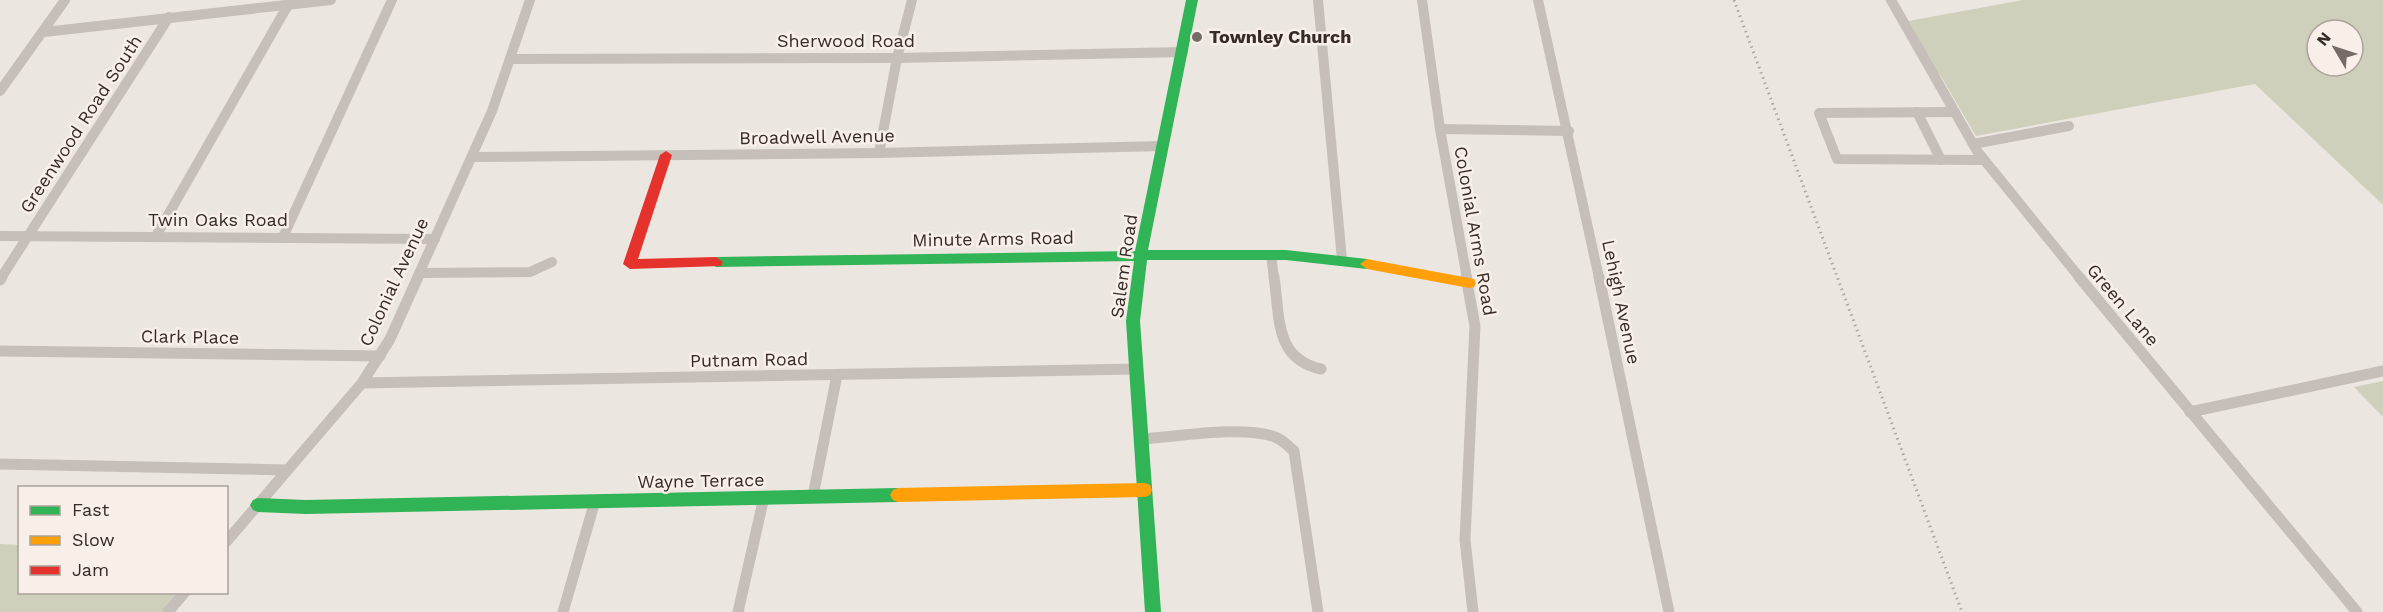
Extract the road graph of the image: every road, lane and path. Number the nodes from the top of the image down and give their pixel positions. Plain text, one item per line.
1 (65, 0) edge
2 (331, 0) edge
3 (392, 0) edge
4 (530, 0) edge
5 (912, 0) edge
6 (1192, 0) edge
7 (1318, 0) edge
8 (1422, 0) edge
9 (1538, 0) edge
10 (1891, 0) edge
11 (288, 5) junction
12 (169, 17) junction
13 (44, 32) junction
14 (1183, 52) junction
15 (897, 57) junction
16 (510, 59) junction
17 (0, 92) edge
18 (1917, 112) junction
19 (1955, 112) junction
20 (2069, 126) dead end
21 (1440, 129) junction
22 (1569, 131) junction
23 (1973, 144) junction
24 (1163, 146) junction
25 (879, 153) junction
26 (666, 155) junction
27 (472, 157) junction
28 (1941, 160) junction
29 (1984, 160) junction
30 (0, 236) edge
31 (28, 236) junction
32 (156, 236) junction
33 (283, 237) junction
34 (435, 239) junction
35 (1141, 255) junction
36 (1270, 255) junction
37 (1342, 260) junction
38 (552, 262) dead end
39 (420, 273) junction
40 (0, 279) edge
41 (1469, 283) junction
42 (0, 351) edge
43 (380, 356) junction
44 (1136, 369) junction
45 (1321, 369) dead end
46 (2383, 371) edge
47 (837, 375) junction
48 (362, 383) junction
49 (2190, 412) junction
50 (1141, 439) junction
51 (0, 464) edge
52 (287, 470) junction
53 (1145, 490) junction
54 (813, 496) junction
55 (764, 497) junction
56 (595, 501) junction
57 (258, 505) junction
58 (228, 540) edge
59 (183, 594) edge
60 (168, 612) edge
61 (563, 612) edge
62 (738, 612) edge
63 (1153, 612) edge
64 (1318, 612) edge
65 (1473, 612) edge
66 (1669, 612) edge
67 (2357, 612) edge

1 - 13 street
2 - 11 street
3 - 33 street
4 - 16 street, Colonial Avenue
5 - 15 street
6 - 14 street, Salem Road
7 - 37 street
8 - 21 street, Colonial Arms Road
9 - 22 street, Lehigh Avenue
10 - 19 street, Green Lane
11 - 12 street
11 - 32 street
12 - 13 street
12 - 31 street, Greenwood Road South
13 - 17 street
14 - 15 street, Sherwood Road
14 - 24 street, Salem Road
15 - 16 street, Sherwood Road
15 - 25 street
16 - 27 street, Colonial Avenue
18 - 19 street
18 - 28 street
18 - 28 street
19 - 23 street, Green Lane
20 - 23 street
21 - 22 street
21 - 41 street, Colonial Arms Road
22 - 66 street, Lehigh Avenue
23 - 29 street, Green Lane
24 - 25 street, Broadwell Avenue
24 - 35 street, Salem Road
25 - 26 street, Broadwell Avenue
26 - 27 street, Broadwell Avenue
26 - 35 street, Minute Arms Road
27 - 34 street, Colonial Avenue
28 - 29 street
29 - 49 street, Green Lane
30 - 31 street, Twin Oaks Road
31 - 32 street, Twin Oaks Road
31 - 40 street, Greenwood Road South
32 - 33 street, Twin Oaks Road
33 - 34 street, Twin Oaks Road
34 - 39 street, Colonial Avenue
35 - 36 street, Minute Arms Road
35 - 44 street, Salem Road
36 - 37 street, Minute Arms Road
36 - 45 street
37 - 41 street, Minute Arms Road
38 - 39 street
39 - 43 street, Colonial Avenue
41 - 65 street, Colonial Arms Road
42 - 43 street, Clark Place
43 - 48 street, Colonial Avenue
44 - 47 street, Putnam Road
44 - 50 street, Salem Road
46 - 49 street
47 - 48 street, Putnam Road
47 - 54 street
48 - 52 street, Colonial Avenue
49 - 67 street, Green Lane
50 - 53 street, Salem Road
50 - 64 street
51 - 52 street
52 - 57 street, Colonial Avenue
53 - 54 street, Wayne Terrace
53 - 63 street, Salem Road
54 - 55 street, Wayne Terrace
55 - 56 street, Wayne Terrace
55 - 62 street
56 - 57 street, Wayne Terrace
56 - 61 street
57 - 58 street, Colonial Avenue
59 - 60 street

